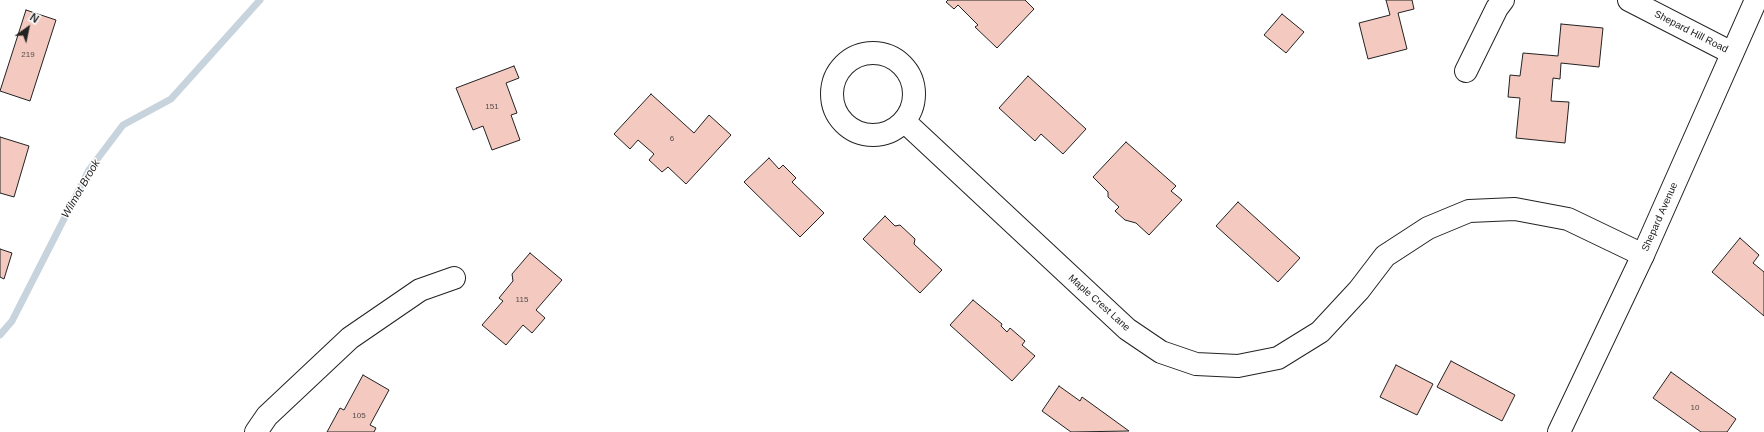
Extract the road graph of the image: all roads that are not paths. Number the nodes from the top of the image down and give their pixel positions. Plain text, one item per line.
1 (1503, 0) edge
2 (1629, 0) edge
3 (1756, 0) edge
4 (1732, 53) junction
5 (1466, 71) dead end
6 (904, 121) dead end
7 (1643, 255) junction
8 (454, 278) dead end
9 (256, 432) edge
10 (1559, 432) edge

1 - 5 street
2 - 4 street, Shepard Hill Road
3 - 4 street, Shepard Avenue
4 - 7 street, Shepard Avenue
6 - 7 street, Maple Crest Lane
7 - 10 street, Shepard Avenue
8 - 9 street

